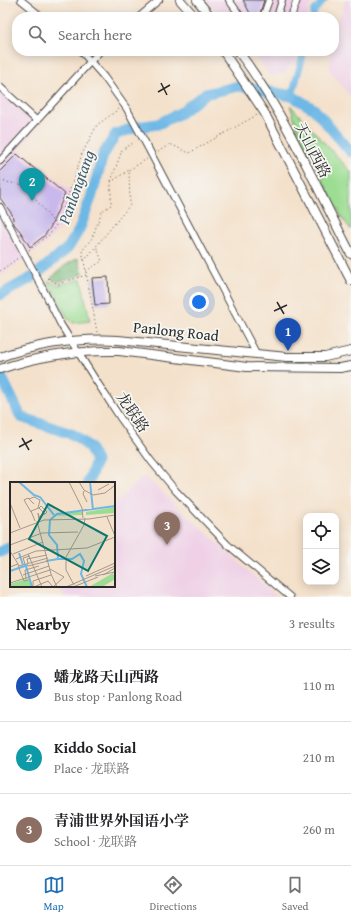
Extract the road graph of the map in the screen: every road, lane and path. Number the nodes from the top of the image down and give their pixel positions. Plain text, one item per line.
1 (21, 0) edge
2 (159, 0) edge
3 (180, 0) edge
4 (197, 0) edge
5 (229, 0) edge
6 (269, 0) edge
7 (282, 0) edge
8 (297, 0) edge
9 (36, 12) edge
10 (145, 12) edge
11 (191, 12) edge
12 (207, 12) edge
13 (237, 12) edge
14 (266, 12) edge
15 (279, 12) edge
16 (293, 12) edge
17 (86, 56) edge
18 (95, 56) edge
19 (227, 56) edge
20 (242, 56) edge
21 (90, 61) junction
22 (0, 87) edge
23 (125, 107) junction
24 (264, 112) junction
25 (36, 120) junction
26 (133, 143) dead end
27 (152, 155) junction
28 (0, 161) edge
29 (129, 170) junction
30 (0, 180) edge
31 (111, 182) junction
32 (0, 207) edge
33 (56, 225) junction
34 (96, 246) junction
35 (25, 253) junction
36 (351, 254) edge
37 (84, 261) junction
38 (0, 271) edge
39 (86, 271) junction
40 (87, 275) junction
41 (48, 278) dead end
42 (351, 281) edge
43 (99, 339) junction
44 (72, 342) junction
45 (78, 352) junction
46 (351, 352) edge
47 (256, 353) junction
48 (4, 356) edge
49 (351, 366) edge
50 (0, 369) edge
51 (290, 597) edge

1 - 9 street
2 - 10 street
3 - 11 main road
4 - 12 main road
5 - 13 street
6 - 14 street
7 - 15 street
8 - 16 street
17 - 21 street
18 - 21 street
19 - 24 main road
20 - 36 main road, 天山西路
21 - 23 street
21 - 25 street
22 - 25 street
23 - 27 street
23 - 33 path
24 - 27 path
24 - 42 main road
25 - 28 street
26 - 31 path
27 - 29 path
27 - 47 street
29 - 31 path
29 - 34 path
30 - 33 path
31 - 37 path
32 - 35 street, 龙联路
33 - 35 path
34 - 37 path
34 - 39 path
35 - 38 path
35 - 44 street, 龙联路, bridge
37 - 39 path
39 - 40 path
40 - 41 path
40 - 43 path
43 - 44 main road, Panlong Road
43 - 47 main road, Panlong Road
44 - 45 street, 龙联路
44 - 48 main road, Panlong Road
45 - 49 main road, Panlong Road
45 - 50 main road, Panlong Road
45 - 51 street, 龙联路
46 - 47 main road, Panlong Road

